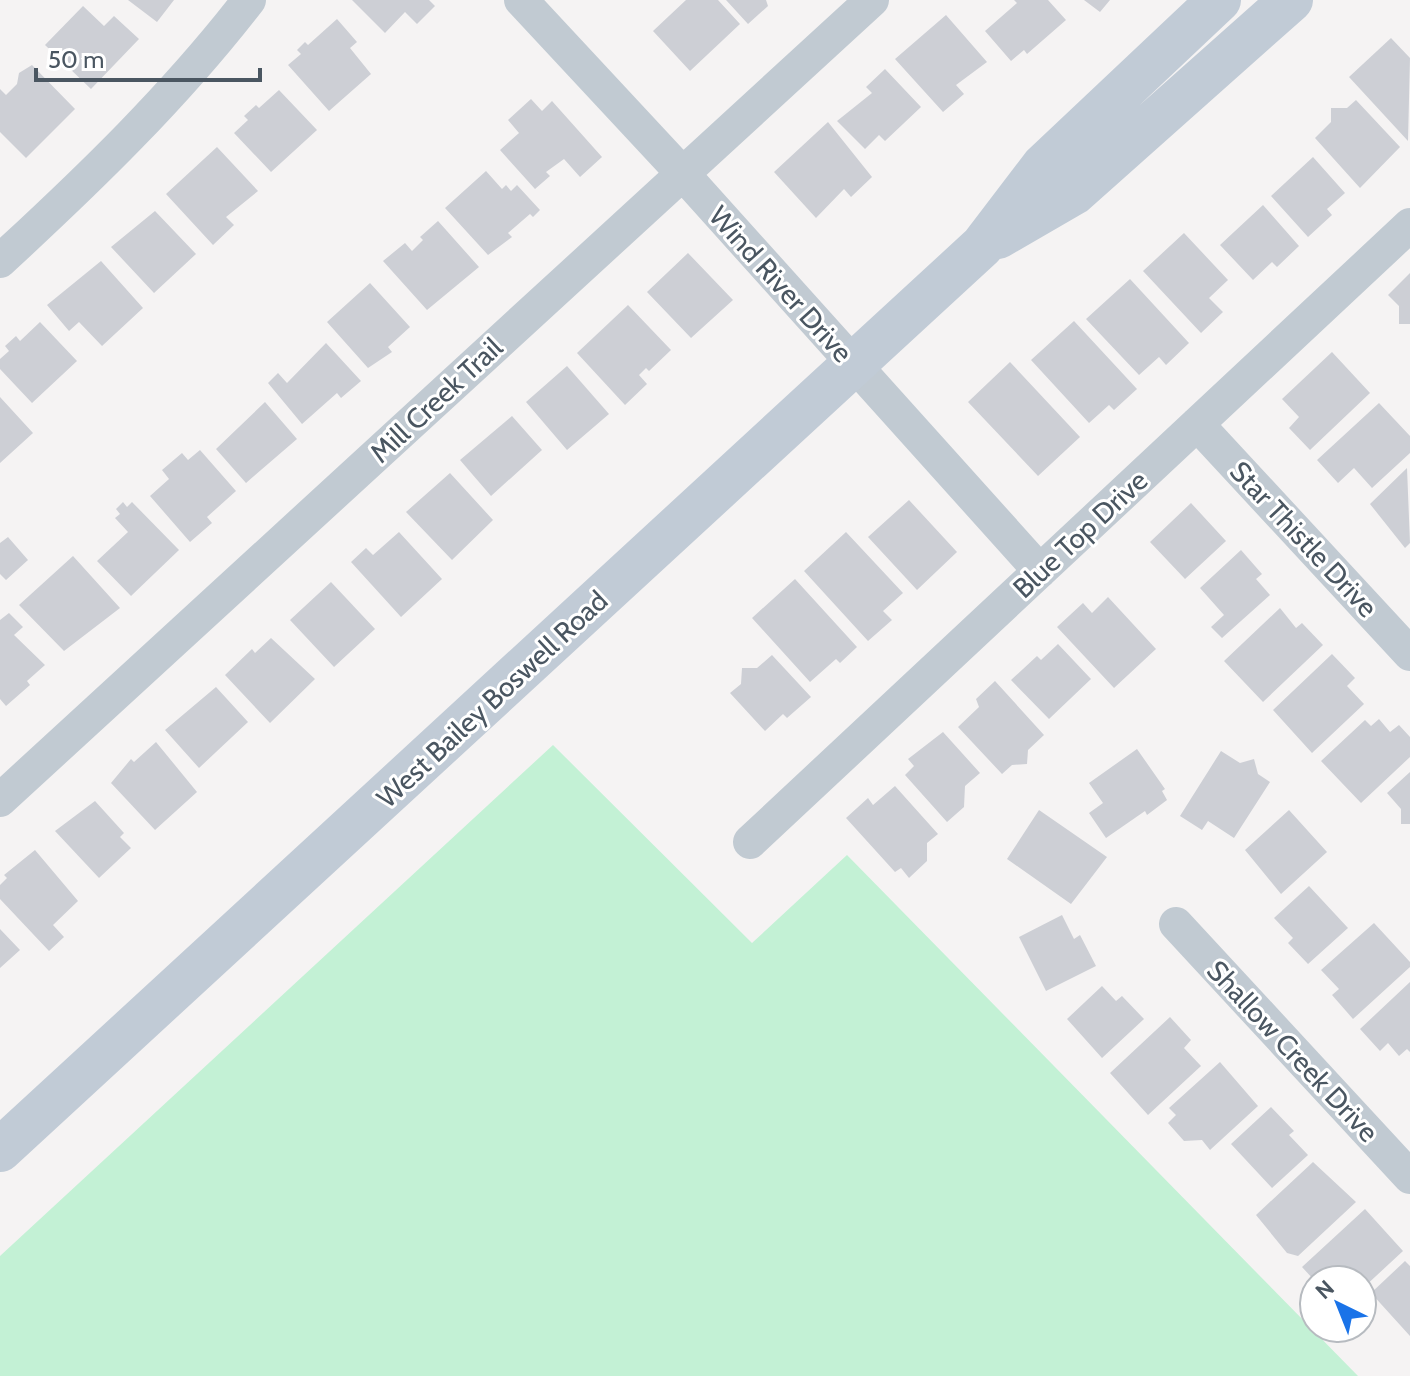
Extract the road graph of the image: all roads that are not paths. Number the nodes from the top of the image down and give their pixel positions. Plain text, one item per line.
1 (249, 0) edge
2 (521, 0) edge
3 (872, 0) edge
4 (1219, 0) edge
5 (1291, 0) edge
6 (683, 174) junction
7 (1410, 225) edge
8 (982, 246) junction
9 (0, 261) edge
10 (853, 365) junction
11 (1197, 424) junction
12 (1040, 571) junction
13 (1410, 654) edge
14 (0, 800) edge
15 (750, 842) dead end
16 (1176, 924) dead end
17 (0, 1150) edge
18 (1410, 1177) edge

1 - 9 street
2 - 6 street, Wind River Drive
3 - 6 street, Mill Creek Trail
4 - 8 main road, West Bailey Boswell Road
5 - 8 main road, West Bailey Boswell Road
6 - 10 street, Wind River Drive
6 - 14 street, Mill Creek Trail
7 - 11 street, Blue Top Drive
8 - 10 main road, West Bailey Boswell Road
10 - 12 street, Wind River Drive
10 - 17 main road, West Bailey Boswell Road
11 - 12 street, Blue Top Drive
11 - 13 street, Star Thistle Drive
12 - 15 street, Blue Top Drive
16 - 18 street, Shallow Creek Drive

